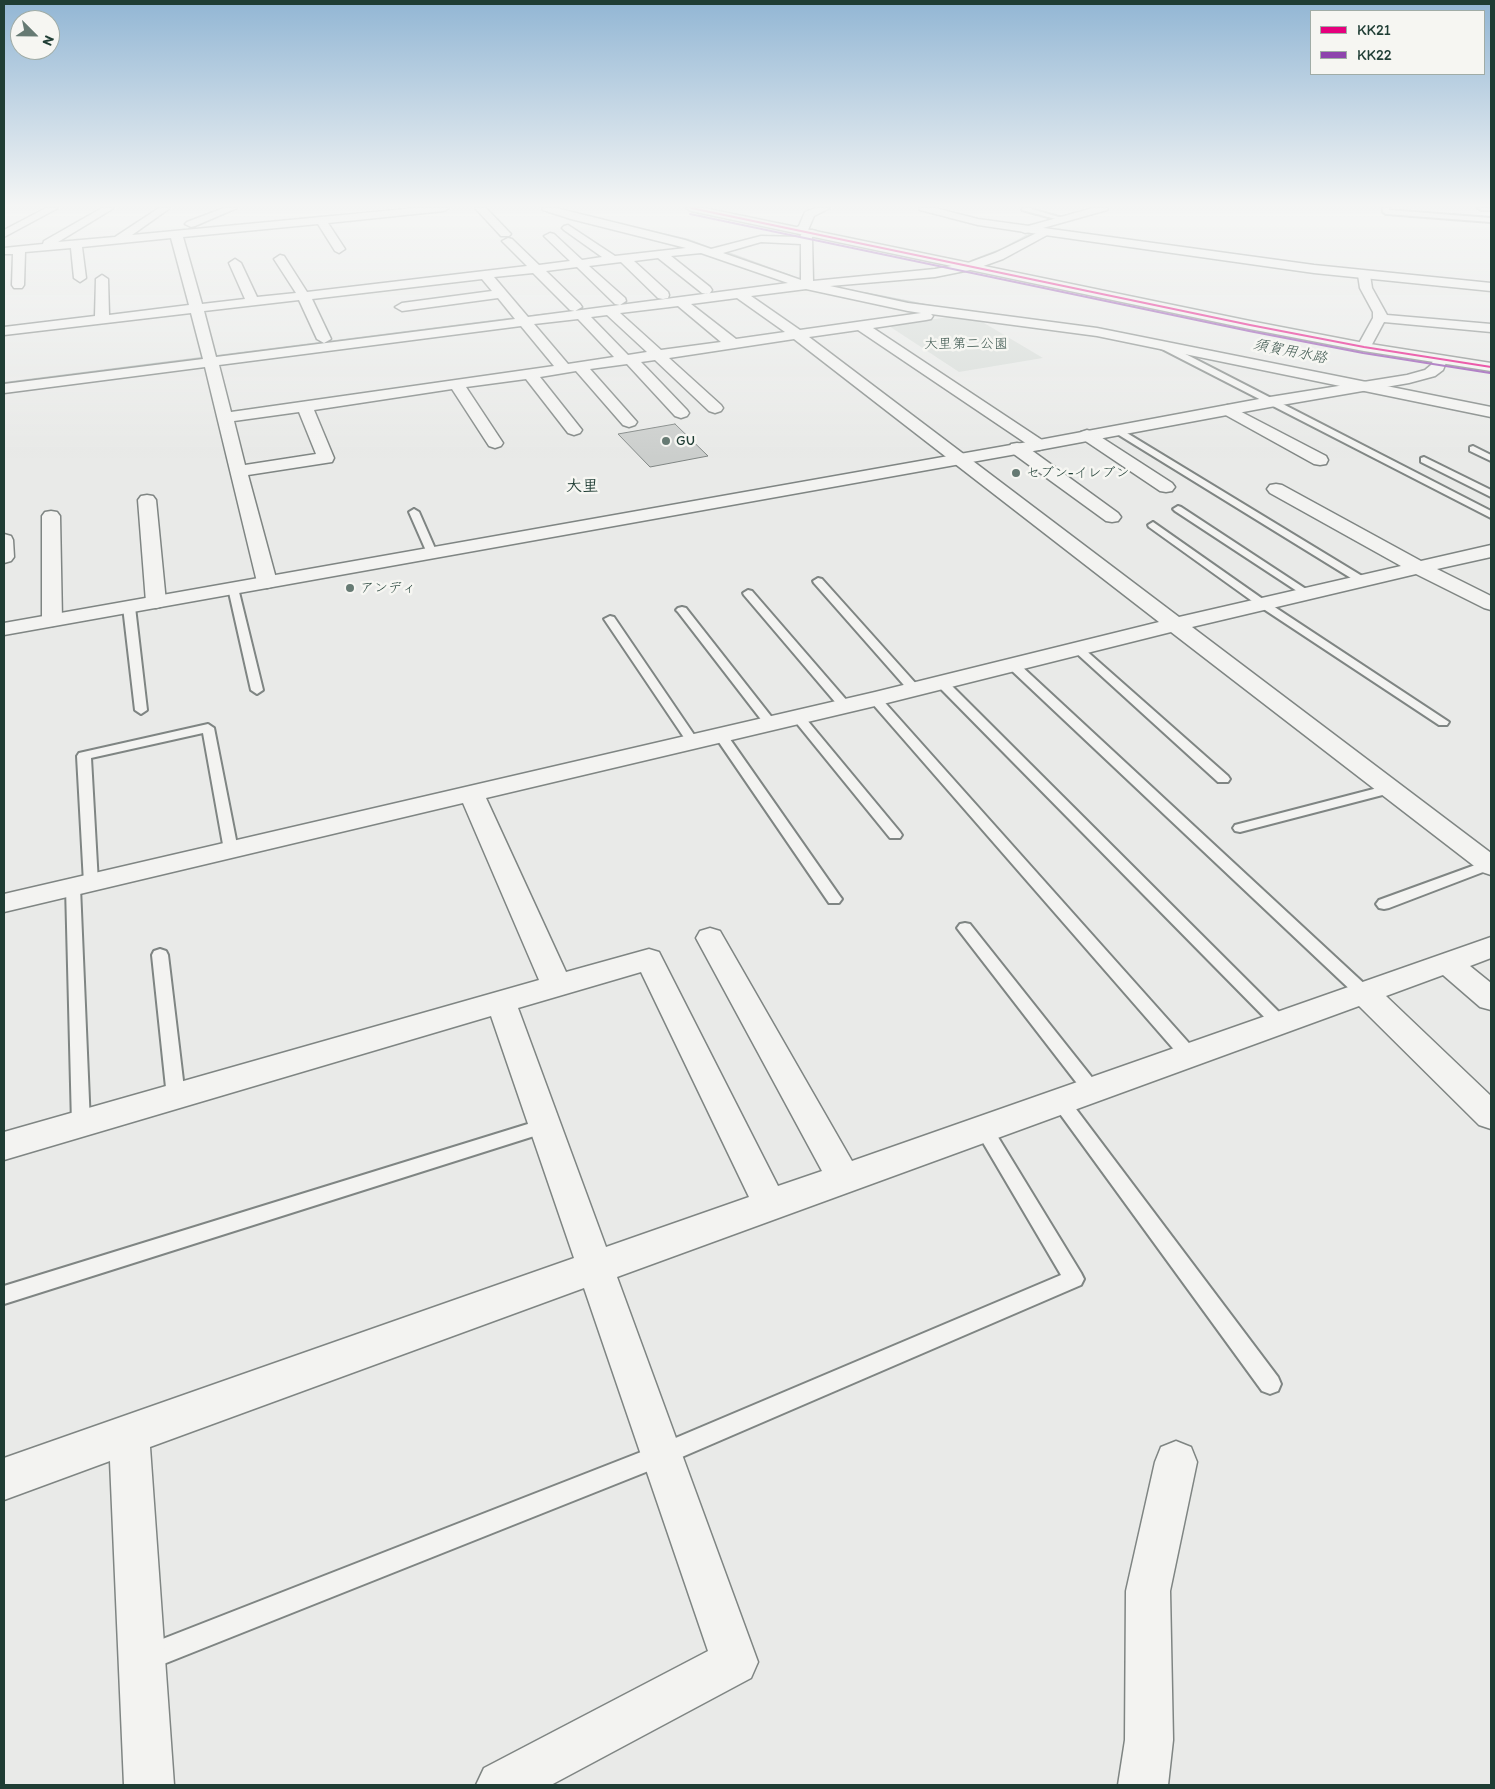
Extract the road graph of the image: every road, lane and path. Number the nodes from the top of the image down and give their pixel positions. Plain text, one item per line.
1 (102, 291) edge
2 (191, 291) edge
3 (248, 291) edge
4 (301, 291) edge
5 (343, 291) edge
6 (500, 291) edge
7 (560, 291) edge
8 (603, 291) edge
9 (660, 291) edge
10 (694, 291) edge
11 (758, 291) edge
12 (836, 291) edge
13 (1091, 291) edge
14 (1368, 291) edge
15 (502, 294) junction
16 (740, 294) junction
17 (664, 295) junction
18 (304, 296) junction
19 (680, 301) junction
20 (253, 302) junction
21 (614, 306) junction
22 (402, 307) dead end
23 (197, 309) junction
24 (578, 310) junction
25 (949, 313) junction
26 (522, 318) junction
27 (1380, 318) junction
28 (102, 320) junction
29 (863, 327) junction
30 (1491, 328) edge
31 (4, 331) edge
32 (796, 334) junction
33 (324, 340) junction
34 (733, 344) junction
35 (1163, 346) junction
36 (1364, 347) junction
37 (658, 355) junction
38 (209, 358) junction
39 (627, 360) junction
40 (1440, 360) junction
41 (573, 368) junction
42 (1491, 368) edge
43 (530, 374) junction
44 (457, 385) junction
45 (1363, 386) junction
46 (4, 389) edge
47 (1270, 402) junction
48 (305, 406) junction
49 (715, 408) dead end
50 (1228, 410) junction
51 (1491, 412) edge
52 (681, 413) dead end
53 (225, 418) junction
54 (629, 422) dead end
55 (574, 430) dead end
56 (1117, 430) junction
57 (1086, 436) junction
58 (495, 443) dead end
59 (1039, 445) junction
60 (1017, 448) junction
61 (1473, 449) dead end
62 (1491, 458) edge
63 (958, 459) junction
64 (1320, 460) dead end
65 (1424, 460) dead end
66 (238, 471) junction
67 (1166, 487) dead end
68 (1276, 489) dead end
69 (1491, 494) edge
70 (147, 500) dead end
71 (1178, 509) dead end
72 (414, 512) dead end
73 (1491, 515) edge
74 (51, 516) dead end
75 (1112, 517) dead end
76 (1153, 525) dead end
77 (4, 540) edge
78 (1491, 551) edge
79 (432, 553) junction
80 (4, 557) edge
81 (1419, 568) junction
82 (818, 581) dead end
83 (1363, 581) junction
84 (267, 582) junction
85 (233, 588) junction
86 (748, 593) dead end
87 (1307, 593) junction
88 (156, 602) junction
89 (1263, 604) junction
90 (1491, 604) edge
91 (130, 607) junction
92 (682, 610) dead end
93 (610, 619) dead end
94 (52, 620) junction
95 (1173, 625) junction
96 (4, 629) edge
97 (1078, 649) junction
98 (1014, 666) junction
99 (942, 682) junction
100 (257, 690) dead end
101 (914, 690) junction
102 (875, 699) junction
103 (845, 706) junction
104 (141, 710) dead end
105 (798, 717) junction
106 (1443, 722) dead end
107 (770, 723) junction
108 (720, 735) junction
109 (693, 742) junction
110 (1223, 779) dead end
111 (1389, 789) junction
112 (471, 794) junction
113 (1240, 828) dead end
114 (894, 835) dead end
115 (231, 850) junction
116 (1490, 866) edge
117 (82, 885) junction
118 (834, 899) dead end
119 (4, 903) edge
120 (1384, 904) dead end
121 (965, 928) dead end
122 (710, 938) dead end
123 (1491, 947) edge
124 (160, 955) dead end
125 (1448, 963) junction
126 (557, 986) junction
127 (1364, 993) junction
128 (1491, 999) edge
129 (501, 1002) junction
130 (1280, 1023) junction
131 (1190, 1056) junction
132 (1092, 1090) junction
133 (176, 1097) junction
134 (1061, 1102) junction
135 (1491, 1116) edge
136 (81, 1124) junction
137 (544, 1126) junction
138 (984, 1129) junction
139 (4, 1146) edge
140 (844, 1179) junction
141 (770, 1205) junction
142 (593, 1267) junction
143 (4, 1295) edge
144 (1270, 1384) dead end
145 (129, 1434) junction
146 (661, 1455) junction
147 (1176, 1462) dead end
148 (4, 1479) edge
149 (142, 1660) junction
150 (149, 1785) edge
151 (501, 1785) edge
152 (1143, 1785) edge

1 - 28 street
2 - 23 street
3 - 20 street
4 - 18 street
5 - 18 street
6 - 15 street
7 - 24 street
8 - 21 street
9 - 17 street
10 - 17 street
11 - 16 street
12 - 25 street
13 - 36 street
14 - 27 street
15 - 22 street
15 - 26 street
16 - 19 street
16 - 32 street
17 - 21 street
18 - 20 street
18 - 33 street
19 - 21 street
19 - 34 street
20 - 23 street
21 - 24 street
21 - 37 street
23 - 28 street
23 - 38 street
24 - 26 street
24 - 39 street
25 - 29 street
25 - 35 street
26 - 33 street
26 - 38 street
26 - 41 street
27 - 30 street
27 - 36 street
28 - 31 street
29 - 32 street
29 - 59 street
32 - 34 street
32 - 63 street
33 - 38 street
34 - 37 street
35 - 45 street
35 - 47 lane
36 - 40 street
37 - 39 street
37 - 49 street
38 - 46 street
38 - 53 street
39 - 41 street
39 - 52 street
40 - 42 street
40 - 45 street
41 - 43 street
41 - 54 street
43 - 44 street
43 - 55 street
44 - 48 street
44 - 58 street
45 - 47 street
45 - 51 street
47 - 50 street
47 - 73 lane
48 - 53 street
48 - 66 street
50 - 56 street
50 - 64 street
53 - 66 street
56 - 57 street
56 - 83 lane
57 - 59 street
57 - 67 street
59 - 60 street
60 - 63 street
60 - 75 street
61 - 62 lane
63 - 79 street
63 - 95 street
65 - 69 lane
66 - 84 street
68 - 81 street
70 - 88 street
71 - 87 lane
72 - 79 lane
74 - 94 street
76 - 89 lane
77 - 80 street
78 - 81 street
79 - 84 street
81 - 83 street
81 - 90 street
82 - 101 lane
83 - 87 street
84 - 85 street
85 - 88 street
85 - 100 lane
86 - 103 lane
87 - 89 street
88 - 91 street
89 - 95 street
89 - 106 lane
91 - 94 street
91 - 104 lane
92 - 107 lane
93 - 109 lane
94 - 96 street
95 - 97 street
95 - 111 street
97 - 98 street
97 - 110 lane
98 - 99 street
98 - 127 lane
99 - 101 street
99 - 130 lane
101 - 102 street
102 - 103 street
102 - 131 lane
103 - 105 street
105 - 107 street
105 - 114 lane
107 - 108 street
108 - 109 street
108 - 118 lane
109 - 112 street
111 - 113 lane
111 - 116 street
112 - 115 street
112 - 126 street
115 - 117 street
115 - 117 lane
116 - 120 lane
117 - 119 street
117 - 136 lane
121 - 132 lane
122 - 140 street
123 - 125 street
124 - 133 lane
125 - 127 street
125 - 128 street
126 - 129 street
126 - 141 street
127 - 130 street
127 - 135 street
129 - 133 street
129 - 137 street
130 - 131 street
131 - 132 street
132 - 134 street
133 - 136 street
134 - 138 street
134 - 144 lane
136 - 139 street
137 - 142 street
137 - 143 lane
138 - 140 street
138 - 146 lane
140 - 141 street
141 - 142 street
142 - 145 street
142 - 146 street
145 - 148 street
145 - 149 street
146 - 149 lane
146 - 151 street
147 - 152 street
149 - 150 street

